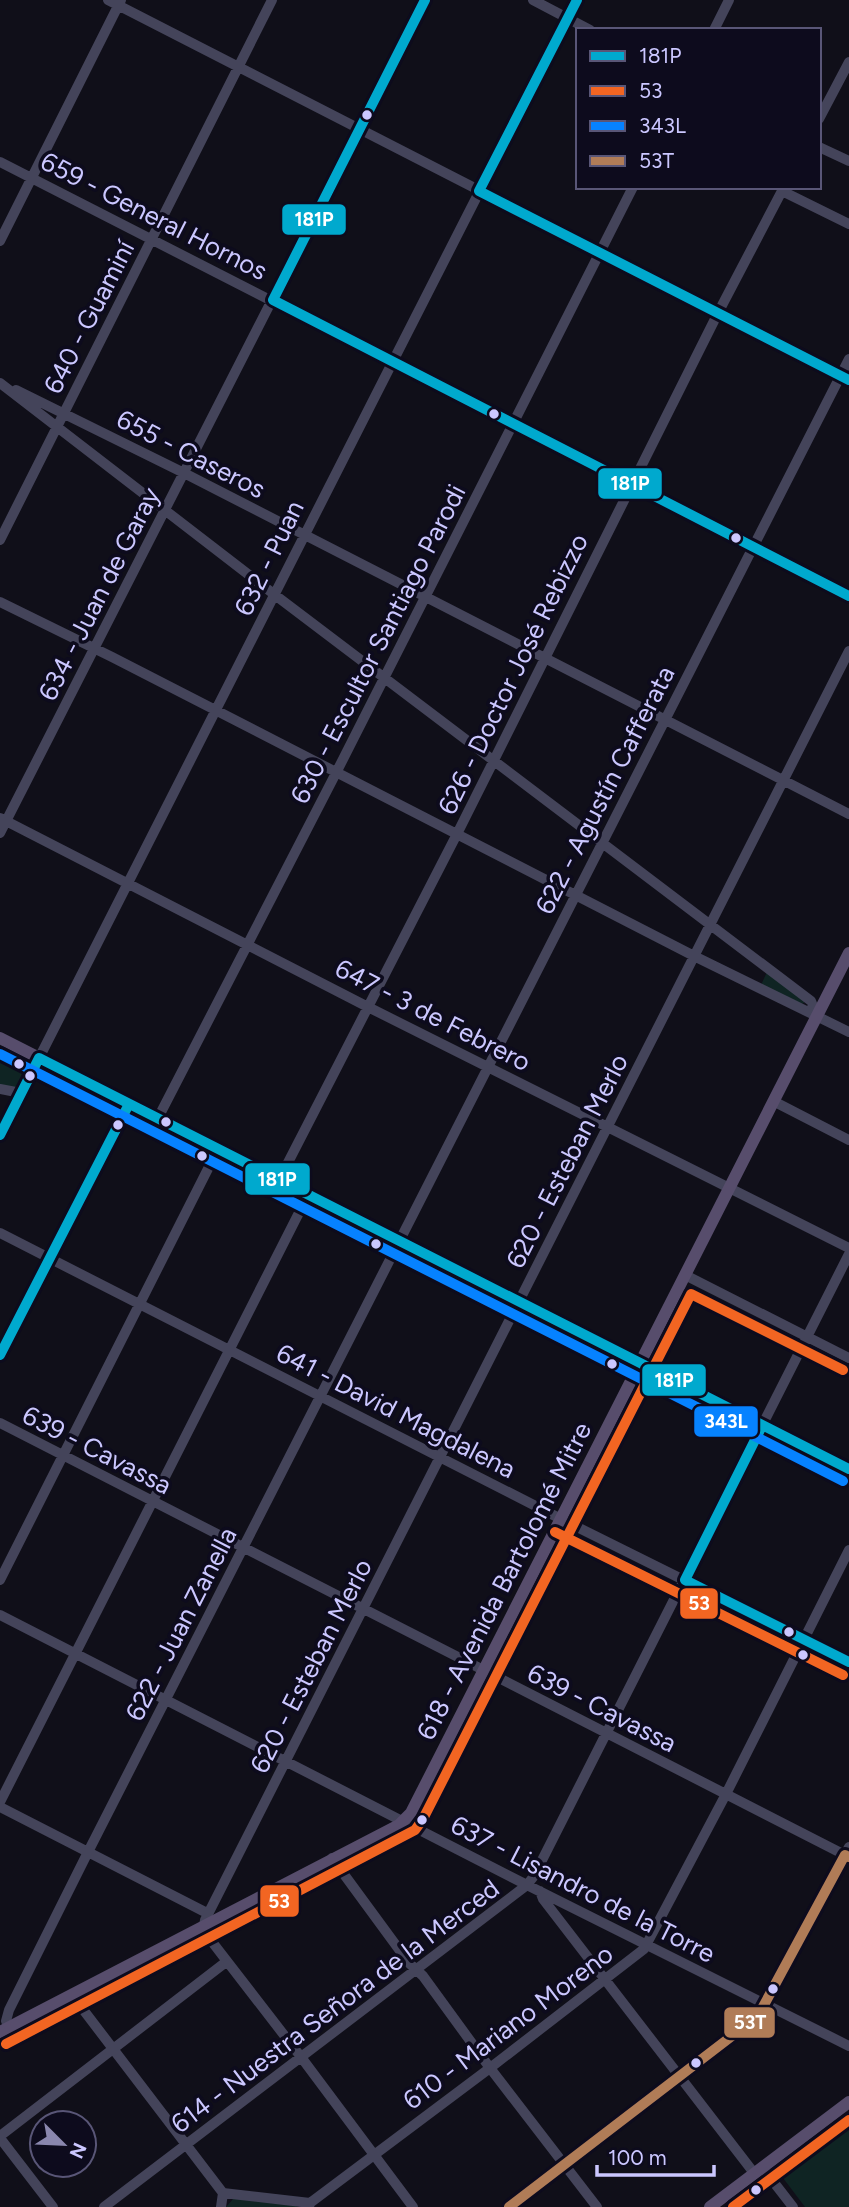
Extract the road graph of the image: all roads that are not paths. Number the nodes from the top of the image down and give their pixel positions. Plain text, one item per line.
1 (108, 0) edge
2 (272, 0) edge
3 (425, 0) edge
4 (533, 0) edge
5 (577, 0) edge
6 (729, 0) edge
7 (120, 3) edge
8 (568, 18) junction
9 (586, 28) edge
10 (714, 28) edge
11 (849, 62) edge
12 (238, 66) junction
13 (821, 115) edge
14 (358, 129) junction
15 (821, 148) edge
16 (849, 161) edge
17 (0, 162) edge
18 (32, 178) junction
19 (632, 189) edge
20 (783, 189) edge
21 (479, 191) junction
22 (849, 225) edge
23 (152, 240) junction
24 (0, 241) edge
25 (600, 252) junction
26 (272, 300) junction
27 (718, 313) junction
28 (849, 359) edge
29 (391, 362) junction
30 (845, 378) edge
31 (0, 382) edge
32 (64, 414) junction
33 (512, 423) junction
34 (57, 427) junction
35 (184, 473) junction
36 (630, 485) junction
37 (166, 510) junction
38 (304, 535) junction
39 (0, 540) edge
40 (752, 547) junction
41 (275, 595) junction
42 (849, 596) edge
43 (426, 597) junction
44 (0, 602) edge
45 (95, 648) junction
46 (849, 651) edge
47 (544, 658) junction
48 (384, 677) junction
49 (217, 710) junction
50 (665, 719) junction
51 (493, 760) junction
52 (336, 773) junction
53 (784, 780) junction
54 (849, 814) edge
55 (3, 820) edge
56 (0, 833) edge
57 (457, 834) junction
58 (603, 844) junction
59 (129, 884) junction
60 (576, 895) junction
61 (711, 925) junction
62 (247, 945) junction
63 (849, 953) edge
64 (696, 957) junction
65 (368, 1007) junction
66 (817, 1016) junction
67 (849, 1032) edge
68 (0, 1038) edge
69 (39, 1058) junction
70 (489, 1066) junction
71 (0, 1089) edge
72 (21, 1093) junction
73 (775, 1102) junction
74 (129, 1104) junction
75 (158, 1118) junction
76 (608, 1126) junction
77 (1, 1132) edge
78 (849, 1140) edge
79 (218, 1149) junction
80 (279, 1180) junction
81 (730, 1187) junction
82 (308, 1195) junction
83 (0, 1233) edge
84 (398, 1241) junction
85 (849, 1248) edge
86 (849, 1254) edge
87 (50, 1258) junction
88 (685, 1275) junction
89 (519, 1302) junction
90 (140, 1303) junction
91 (808, 1337) junction
92 (229, 1349) junction
93 (0, 1356) edge
94 (849, 1358) edge
95 (640, 1364) junction
96 (320, 1395) junction
97 (0, 1423) edge
98 (762, 1426) junction
99 (63, 1456) junction
100 (441, 1457) junction
101 (849, 1469) edge
102 (152, 1502) junction
103 (561, 1519) junction
104 (243, 1548) junction
105 (849, 1550) edge
106 (0, 1580) edge
107 (684, 1580) junction
108 (363, 1609) junction
109 (0, 1615) edge
110 (804, 1639) junction
111 (75, 1653) junction
112 (849, 1662) edge
113 (484, 1671) junction
114 (166, 1700) junction
115 (607, 1734) junction
116 (286, 1761) junction
117 (726, 1794) junction
118 (0, 1805) edge
119 (404, 1821) junction
120 (88, 1852) junction
121 (848, 1853) edge
122 (332, 1858) junction
123 (527, 1885) junction
124 (540, 1890) junction
125 (206, 1920) junction
126 (647, 1945) junction
127 (226, 1962) junction
128 (416, 1969) junction
129 (605, 1979) junction
130 (72, 1995) junction
131 (765, 2005) junction
132 (4, 2030) edge
133 (849, 2046) edge
134 (115, 2050) junction
135 (301, 2057) junction
136 (489, 2068) junction
137 (679, 2077) junction
138 (849, 2102) edge
139 (0, 2137) edge
140 (187, 2144) junction
141 (374, 2155) junction
142 (564, 2165) junction
143 (758, 2170) junction
144 (223, 2193) junction
145 (309, 2205) edge
146 (53, 2207) edge
147 (104, 2207) edge
148 (221, 2207) edge
149 (413, 2207) edge
150 (509, 2207) edge
151 (597, 2207) edge
152 (710, 2207) edge
153 (793, 2207) edge

1 - 7 street
2 - 12 street, 640 - Guaminí
3 - 14 street, 634 - Juan de Garay
4 - 8 street
5 - 8 street, 632 - Puan
6 - 10 street
7 - 12 street
7 - 18 street
8 - 9 street
8 - 21 street, 632 - Puan
11 - 13 street
12 - 14 street
12 - 23 street, 640 - Guaminí
14 - 21 street
14 - 26 street, 634 - Juan de Garay
15 - 16 street
17 - 18 street, 659 - General Hornos
18 - 23 street, 659 - General Hornos
18 - 24 street
19 - 25 street, 630 - Escultor Santiago Parodi
20 - 22 street
20 - 27 street, 626 - Doctor José Rebizzo
21 - 25 street
21 - 29 street, 632 - Puan
23 - 26 street, 659 - General Hornos
23 - 32 street, 640 - Guaminí
25 - 27 street
25 - 33 street, 630 - Escultor Santiago Parodi
26 - 29 street, 659 - General Hornos
26 - 35 street, 634 - Juan de Garay
27 - 30 street
27 - 36 street, 626 - Doctor José Rebizzo
28 - 30 street, 622 - Agustín Cafferata
29 - 33 street, 659 - General Hornos
29 - 38 street, 632 - Puan
30 - 40 street, 622 - Agustín Cafferata
31 - 32 street, 655 - Caseros
31 - 34 street
32 - 34 street, 640 - Guaminí
32 - 35 street, 655 - Caseros
33 - 36 street, 659 - General Hornos
33 - 43 street, 630 - Escultor Santiago Parodi
34 - 37 street
34 - 39 street, 640 - Guaminí
35 - 37 street, 634 - Juan de Garay
35 - 38 street, 655 - Caseros
36 - 40 street, 659 - General Hornos
36 - 47 street, 626 - Doctor José Rebizzo
37 - 41 street
37 - 45 street, 634 - Juan de Garay
38 - 41 street, 632 - Puan
38 - 43 street, 655 - Caseros
40 - 42 street, 659 - General Hornos
40 - 50 street, 622 - Agustín Cafferata
41 - 48 street
41 - 49 street, 632 - Puan
43 - 47 street, 655 - Caseros
43 - 48 street, 630 - Escultor Santiago Parodi
44 - 45 street
45 - 49 street
45 - 55 street, 634 - Juan de Garay
46 - 53 street, 620 - Esteban Merlo
47 - 50 street, 655 - Caseros
47 - 51 street, 626 - Doctor José Rebizzo
48 - 51 street
48 - 52 street, 630 - Escultor Santiago Parodi
49 - 52 street
49 - 59 street, 632 - Puan
50 - 53 street, 655 - Caseros
50 - 58 street, 622 - Agustín Cafferata
51 - 57 street, 626 - Doctor José Rebizzo
51 - 58 street
52 - 57 street
52 - 62 street, 630 - Escultor Santiago Parodi
53 - 54 street, 655 - Caseros
53 - 61 street, 620 - Esteban Merlo
55 - 56 street, 634 - Juan de Garay
55 - 59 street, 647 - 3 de Febrero
57 - 60 street
57 - 65 street, 626 - Doctor José Rebizzo
58 - 60 street, 622 - Agustín Cafferata
58 - 61 street
59 - 62 street, 647 - 3 de Febrero
59 - 69 street, 632 - Puan
60 - 64 street
60 - 70 street, 622 - Agustín Cafferata
61 - 64 street, 620 - Esteban Merlo
61 - 66 street
62 - 65 street, 647 - 3 de Febrero
62 - 75 street, 630 - Escultor Santiago Parodi
63 - 66 main road, 618 - Avenida Bartolomé Mitre
64 - 66 street
64 - 76 street, 620 - Esteban Merlo
65 - 70 street, 647 - 3 de Febrero
65 - 80 street, 626 - Doctor José Rebizzo
66 - 67 street
66 - 73 main road, 618 - Avenida Bartolomé Mitre
68 - 69 main road
69 - 72 street, 632 - Puan
69 - 74 main road
70 - 76 street, 647 - 3 de Febrero
70 - 84 street, 622 - Agustín Cafferata
71 - 72 street
72 - 77 street, 632 - Puan
73 - 78 street
73 - 81 main road, 618 - Avenida Bartolomé Mitre
74 - 75 main road
74 - 87 street
75 - 79 main road
76 - 81 street, 647 - 3 de Febrero
76 - 89 street, 620 - Esteban Merlo
79 - 80 main road
79 - 90 street
80 - 82 main road
81 - 85 street, 647 - 3 de Febrero
81 - 88 main road, 618 - Avenida Bartolomé Mitre
82 - 84 main road
82 - 92 street
83 - 87 street, 641 - David Magdalena
84 - 89 main road
84 - 96 street, 622 - Juan Zanella
86 - 91 street, 614 - Nuestra Señora de la Merced
87 - 90 street, 641 - David Magdalena
87 - 93 street
88 - 91 street
88 - 95 main road, 618 - Avenida Bartolomé Mitre
89 - 95 main road
89 - 100 street, 620 - Esteban Merlo
90 - 92 street, 641 - David Magdalena
90 - 99 street
91 - 94 street
91 - 98 street, 614 - Nuestra Señora de la Merced
92 - 96 street, 641 - David Magdalena
92 - 102 street
95 - 98 main road
95 - 103 main road, 618 - Avenida Bartolomé Mitre
96 - 100 street, 641 - David Magdalena
96 - 104 street, 622 - Juan Zanella
97 - 99 street, 639 - Cavassa
98 - 101 main road
98 - 107 street, 614 - Nuestra Señora de la Merced
99 - 102 street, 639 - Cavassa
99 - 106 street
100 - 103 street, 641 - David Magdalena
100 - 108 street, 620 - Esteban Merlo
102 - 104 street, 639 - Cavassa
102 - 111 street
103 - 107 street, 641 - David Magdalena
103 - 113 main road, 618 - Avenida Bartolomé Mitre
104 - 108 street, 639 - Cavassa
104 - 114 street, 622 - Juan Zanella
105 - 110 street, 610 - Mariano Moreno
107 - 110 street, 641 - David Magdalena
107 - 115 street, 614 - Nuestra Señora de la Merced
108 - 113 street, 639 - Cavassa
108 - 116 street, 620 - Esteban Merlo
109 - 111 street, 637 - Lisandro de la Torre
110 - 112 street, 641 - David Magdalena
110 - 117 street, 610 - Mariano Moreno
111 - 114 street, 637 - Lisandro de la Torre
111 - 118 street
113 - 115 street, 639 - Cavassa
113 - 119 main road, 618 - Avenida Bartolomé Mitre
114 - 116 street, 637 - Lisandro de la Torre
114 - 120 street, 622 - Juan Zanella
115 - 117 street, 639 - Cavassa
115 - 123 street, 614 - Nuestra Señora de la Merced
116 - 119 street, 637 - Lisandro de la Torre
116 - 125 street, 620 - Esteban Merlo
117 - 121 street, 639 - Cavassa
117 - 126 street, 610 - Mariano Moreno
118 - 120 street
119 - 122 main road
119 - 123 street, 637 - Lisandro de la Torre
120 - 125 street
120 - 132 street, 622 - Juan Zanella
121 - 131 street
122 - 125 main road
122 - 128 street
123 - 124 street, 637 - Lisandro de la Torre
123 - 128 street, 614 - Nuestra Señora de la Merced
124 - 126 street, 637 - Lisandro de la Torre
124 - 129 street
125 - 127 street
125 - 130 main road
126 - 129 street, 610 - Mariano Moreno
126 - 131 street, 637 - Lisandro de la Torre
127 - 134 street
127 - 135 street
128 - 135 street, 614 - Nuestra Señora de la Merced
128 - 136 street
129 - 136 street, 610 - Mariano Moreno
129 - 137 street
130 - 132 main road
130 - 134 street
131 - 133 street, 637 - Lisandro de la Torre
131 - 137 street
134 - 139 street
134 - 140 street
135 - 140 street, 614 - Nuestra Señora de la Merced
135 - 141 street
136 - 141 street, 610 - Mariano Moreno
136 - 142 street
137 - 142 street
137 - 143 street
138 - 143 main road
139 - 146 street
140 - 144 street
140 - 147 street, 614 - Nuestra Señora de la Merced
141 - 145 street, 610 - Mariano Moreno
141 - 149 street
142 - 150 street
142 - 151 street
143 - 152 main road
143 - 153 street
144 - 145 street
144 - 148 street

